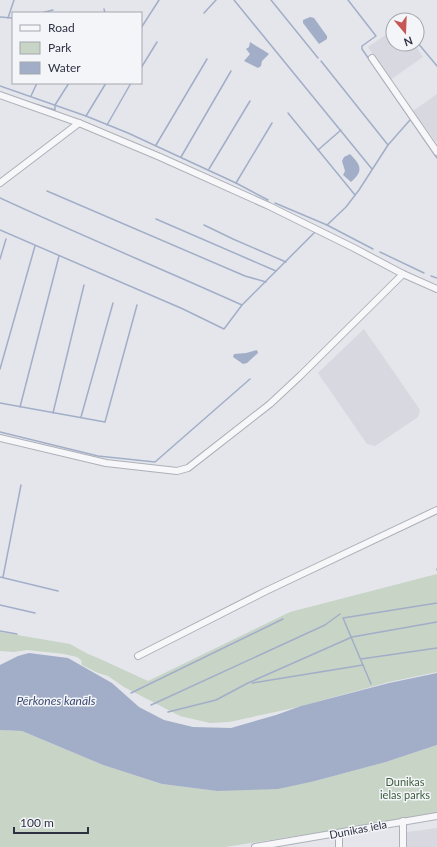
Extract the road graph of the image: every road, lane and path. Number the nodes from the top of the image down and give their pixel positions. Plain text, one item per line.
1 (372, 58) dead end
2 (0, 95) edge
3 (80, 122) junction
4 (437, 152) edge
5 (0, 183) edge
6 (403, 274) junction
7 (437, 289) edge
8 (0, 438) edge
9 (437, 510) edge
10 (138, 656) dead end
11 (437, 816) edge
12 (403, 821) junction
13 (339, 833) junction
14 (255, 847) edge
15 (339, 847) edge
16 (403, 847) edge

1 - 4 street
2 - 3 street
3 - 5 street
3 - 6 street
6 - 7 street
6 - 8 street
9 - 10 street
11 - 12 street, Dunikas iela
12 - 13 street, Dunikas iela
12 - 16 street
13 - 14 street, Dunikas iela
13 - 15 street

